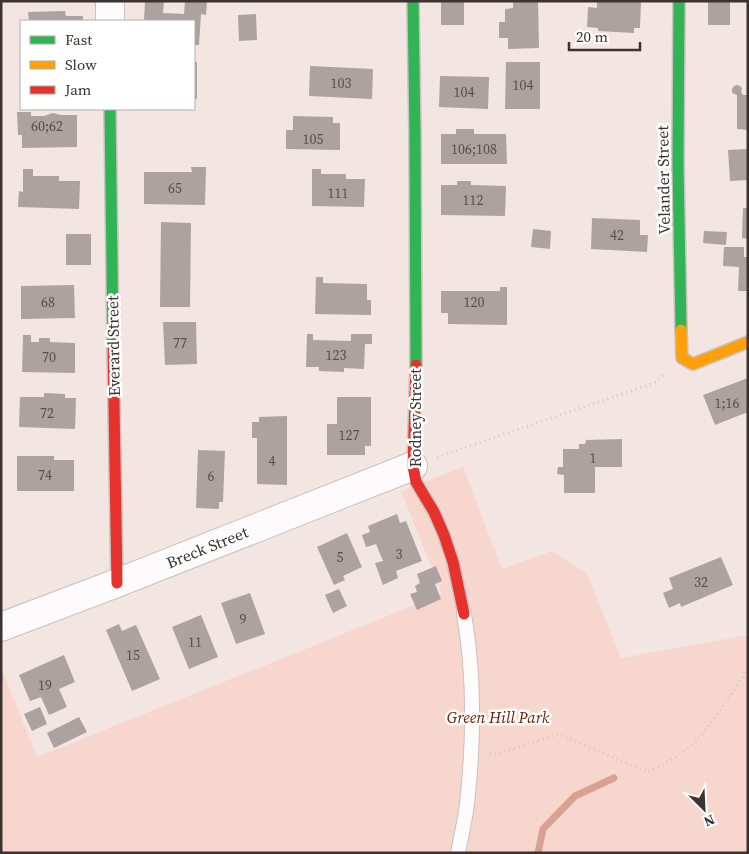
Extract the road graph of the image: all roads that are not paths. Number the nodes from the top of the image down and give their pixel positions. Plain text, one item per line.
1 (110, 1) edge
2 (412, 1) edge
3 (679, 1) edge
4 (110, 20) edge
5 (110, 110) edge
6 (748, 342) edge
7 (413, 466) junction
8 (116, 583) junction
9 (464, 614) joint
10 (1, 627) edge
11 (458, 853) edge

1 - 4 street
2 - 7 street, Rodney Street
3 - 6 street, Velander Street
5 - 8 street, Everard Street
7 - 8 street, Breck Street
7 - 9 street, Rodney Street
8 - 10 street, Breck Street
9 - 11 lane, Rodney Street

